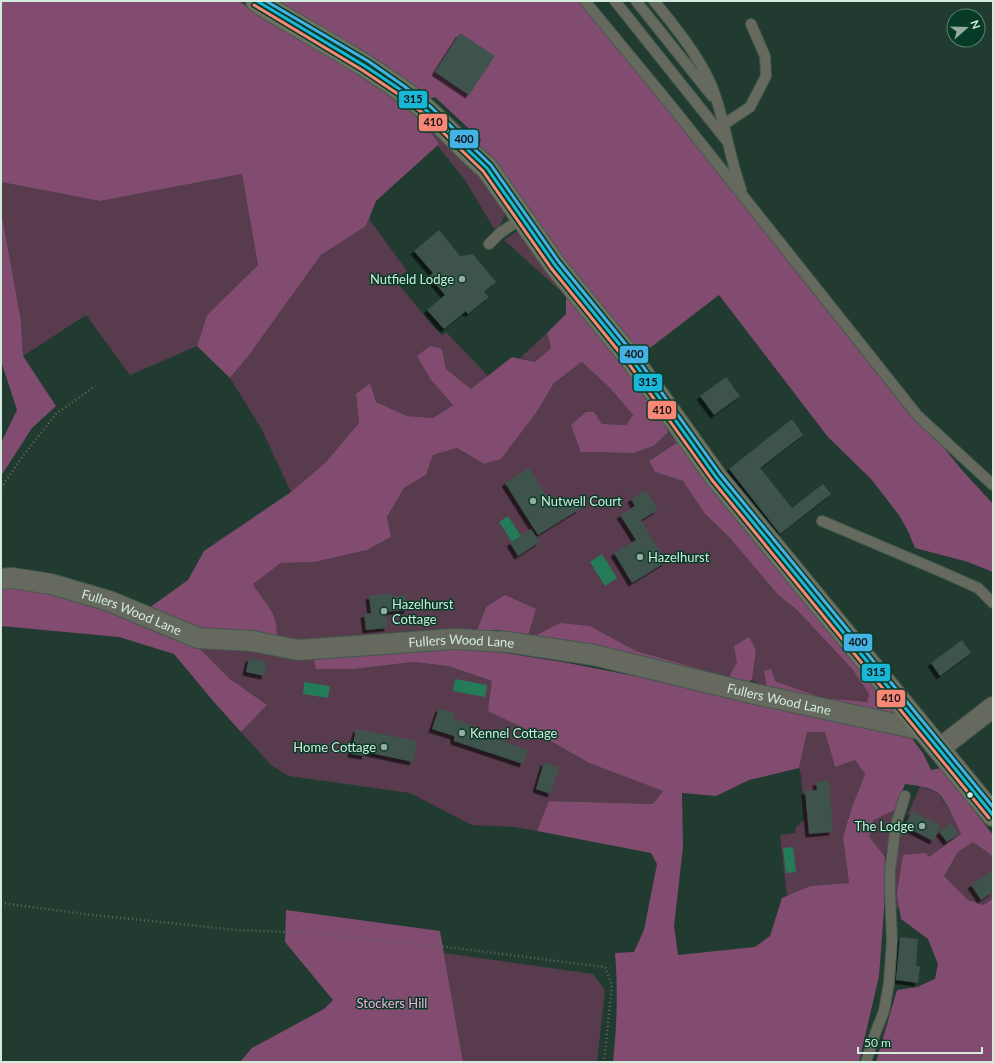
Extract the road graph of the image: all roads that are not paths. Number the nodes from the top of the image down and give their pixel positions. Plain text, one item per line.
1 (257, 1) edge
2 (585, 1) edge
3 (615, 1) edge
4 (636, 1) edge
5 (654, 1) edge
6 (751, 24) dead end
7 (717, 102) junction
8 (723, 125) junction
9 (728, 144) junction
10 (744, 198) junction
11 (522, 218) junction
12 (489, 244) dead end
13 (993, 485) edge
14 (822, 521) dead end
15 (1, 579) edge
16 (993, 603) edge
17 (993, 707) edge
18 (923, 730) junction
19 (939, 749) junction
20 (905, 796) road end
21 (993, 815) edge
22 (866, 1062) edge

1 - 11 main road
2 - 10 lane
3 - 9 lane
4 - 7 lane
5 - 7 lane
6 - 8 lane
7 - 8 lane
8 - 9 lane
9 - 10 lane
10 - 13 lane
11 - 12 lane
11 - 18 main road
14 - 16 lane
15 - 18 street, Fullers Wood Lane
17 - 19 street
18 - 19 main road
19 - 21 main road
20 - 22 lane

